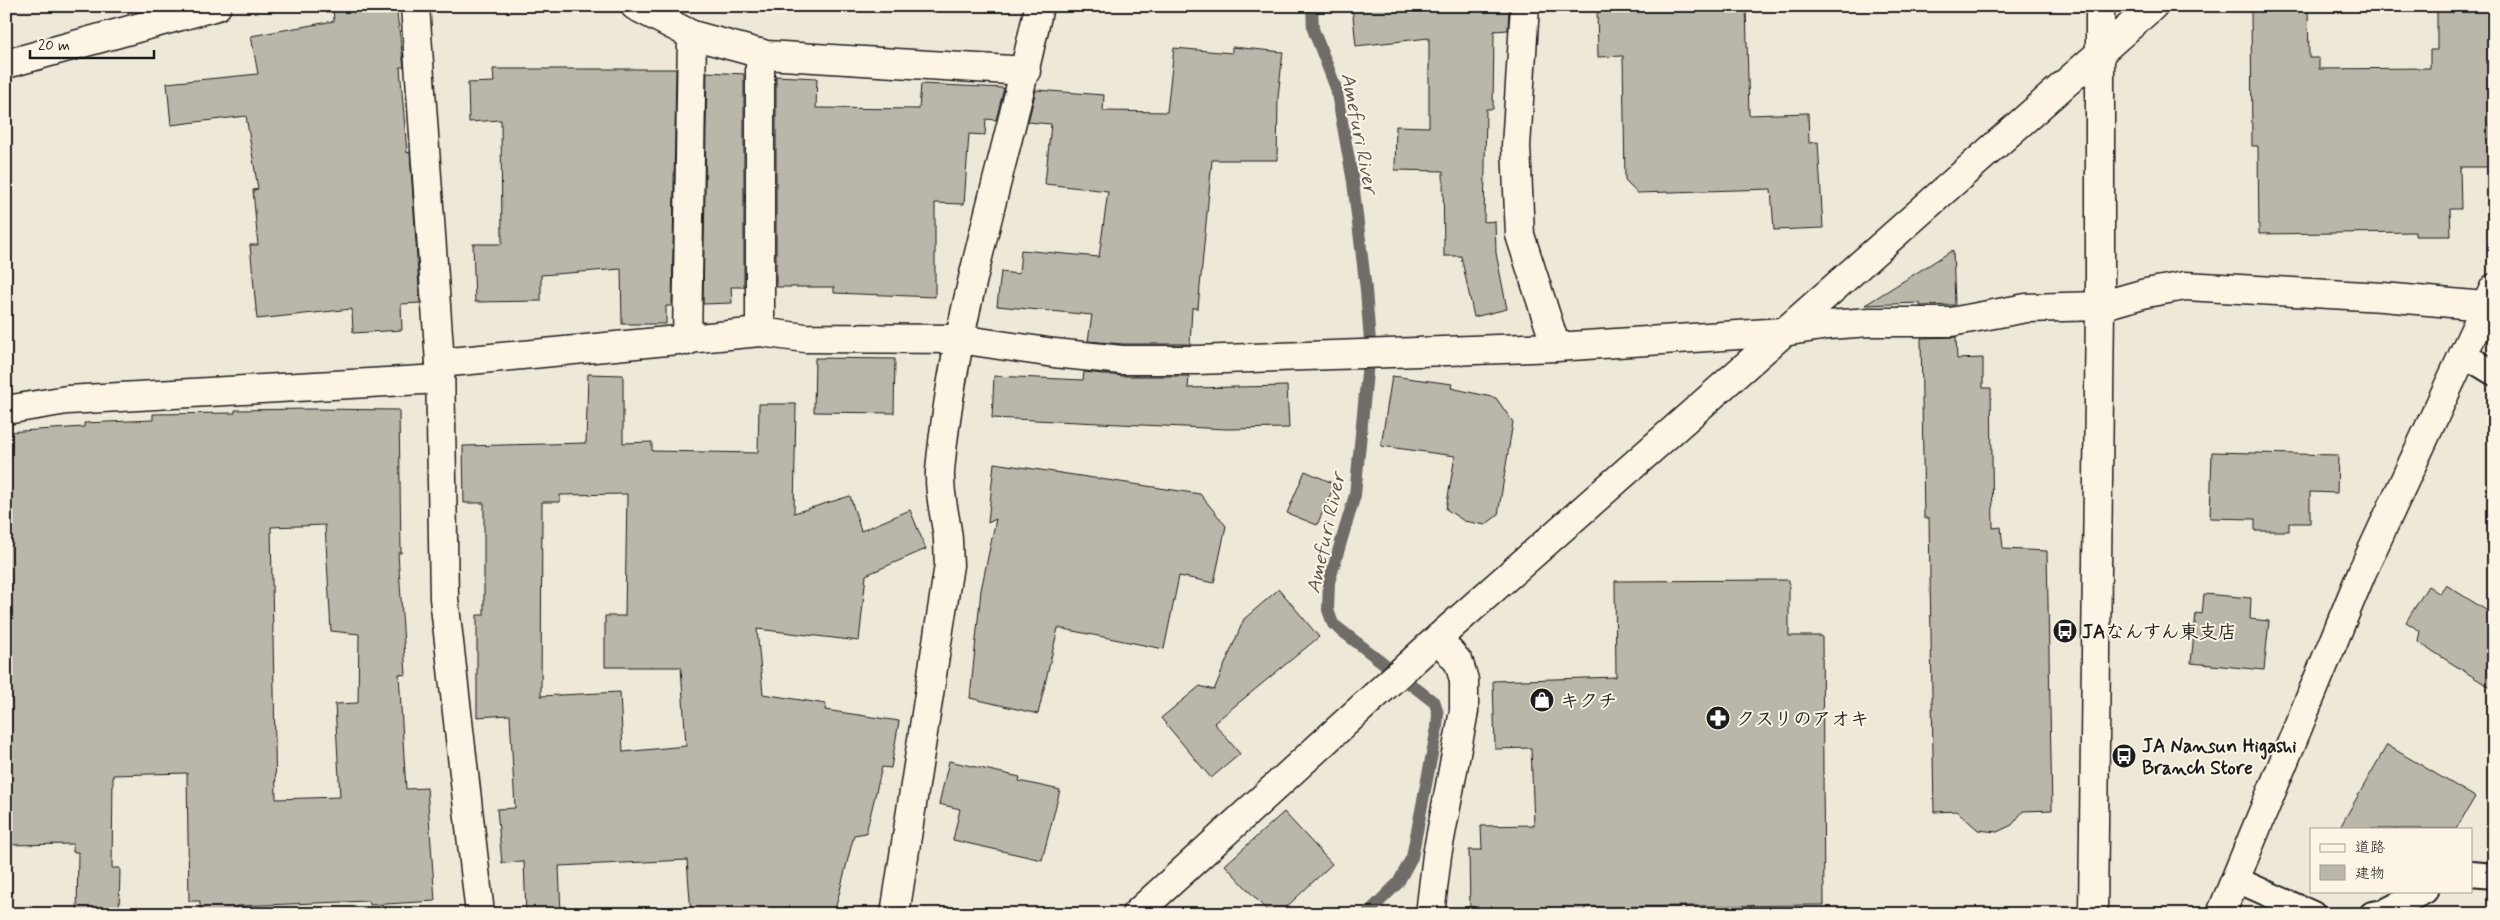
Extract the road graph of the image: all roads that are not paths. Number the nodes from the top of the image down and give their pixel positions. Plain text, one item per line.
1 (217, 6) edge
2 (415, 6) edge
3 (636, 6) edge
4 (1039, 6) edge
5 (1525, 6) edge
6 (2100, 6) edge
7 (2153, 6) edge
8 (692, 35) junction
9 (760, 53) junction
10 (2100, 55) junction
11 (6, 64) edge
12 (1026, 71) junction
13 (2489, 297) edge
14 (2100, 306) junction
15 (760, 332) junction
16 (1783, 332) junction
17 (960, 339) junction
18 (687, 341) junction
19 (1556, 347) junction
20 (2463, 354) junction
21 (440, 371) junction
22 (2494, 373) edge
23 (6, 410) edge
24 (1438, 638) junction
25 (2472, 874) edge
26 (2494, 876) edge
27 (2235, 879) junction
28 (2423, 892) edge
29 (480, 914) edge
30 (895, 914) edge
31 (1136, 914) edge
32 (1430, 914) edge
33 (2093, 914) edge
34 (2221, 914) edge
35 (2313, 914) edge
36 (2372, 914) edge

1 - 11 street
2 - 21 street
3 - 8 street
4 - 12 street
5 - 19 street
6 - 10 street
7 - 10 street
8 - 9 street
8 - 18 street
9 - 12 street
9 - 15 street
10 - 14 street
10 - 16 street
12 - 17 street
13 - 14 street
13 - 20 street
14 - 16 street
14 - 33 street
15 - 17 street
15 - 18 street
16 - 19 street
16 - 24 street
17 - 19 street
17 - 30 street
18 - 21 street
20 - 22 lane
20 - 27 street
21 - 23 street
21 - 29 street
24 - 31 street
24 - 32 street
25 - 26 lane
27 - 34 street
27 - 35 lane
28 - 36 lane

